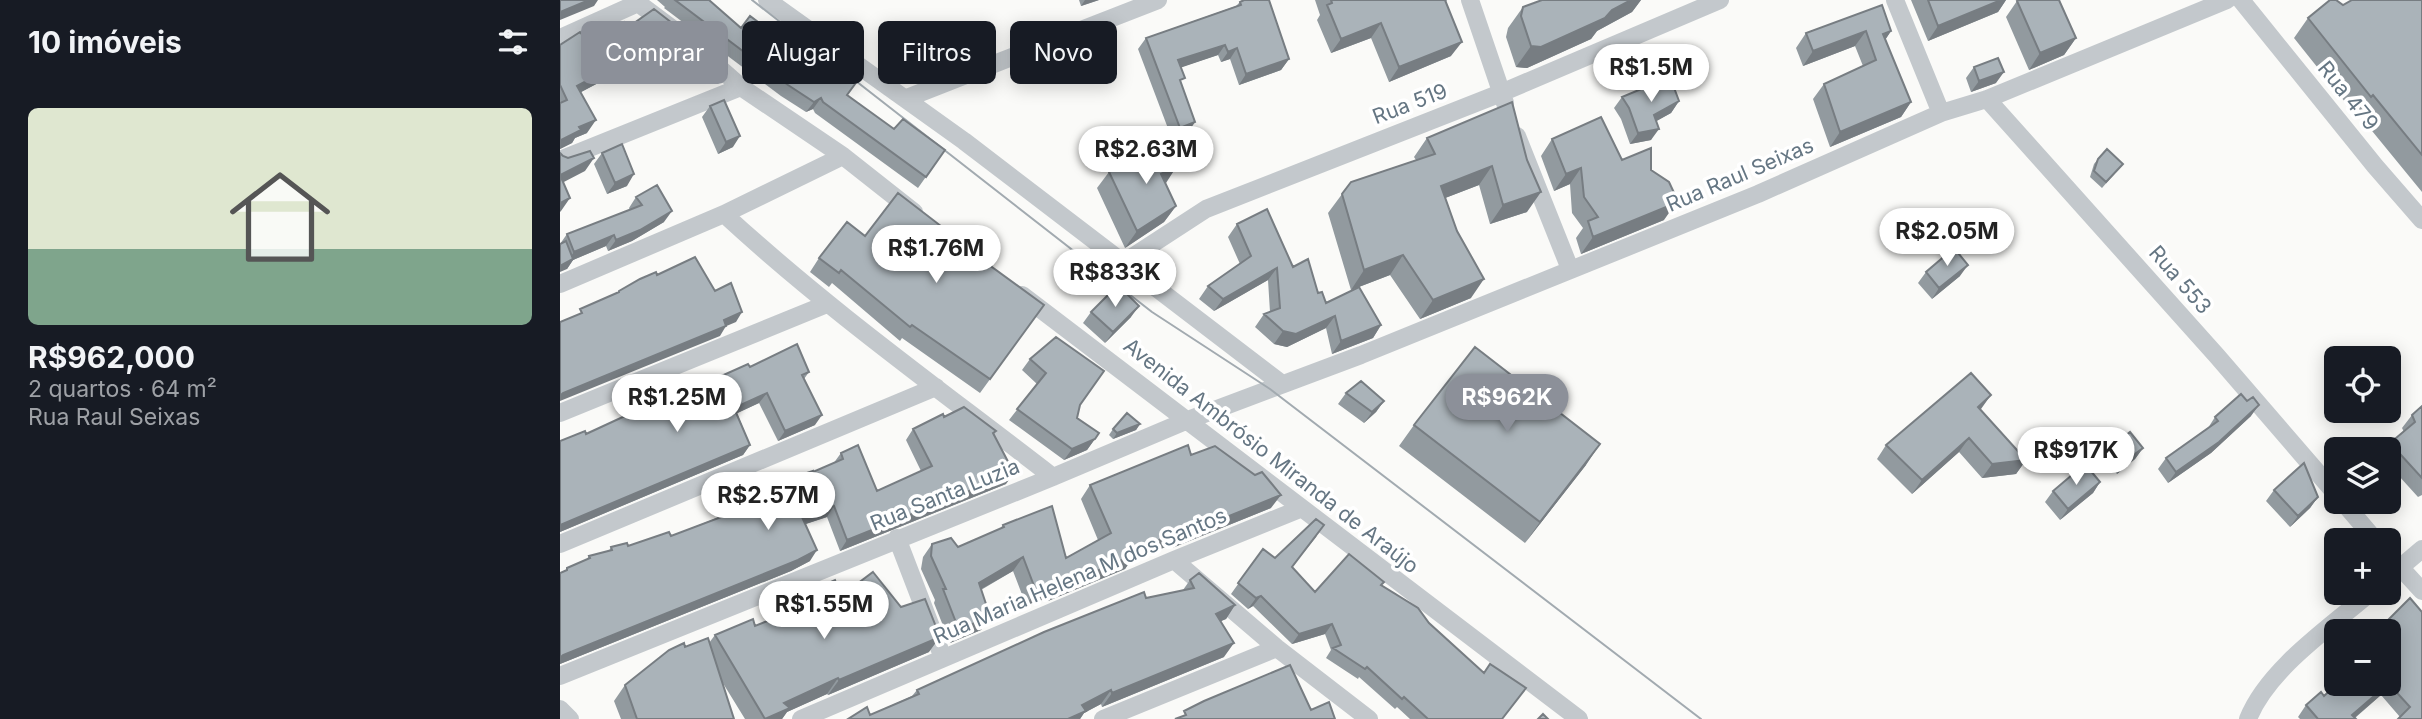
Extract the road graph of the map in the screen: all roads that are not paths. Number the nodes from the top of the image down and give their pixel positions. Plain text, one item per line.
1 (768, 0) edge
2 (1158, 0) edge
3 (1470, 0) edge
4 (1720, 0) edge
5 (1895, 0) edge
6 (2227, 0) edge
7 (2241, 0) edge
8 (636, 1) edge
9 (560, 38) edge
10 (741, 87) junction
11 (1501, 93) junction
12 (907, 99) junction
13 (1987, 99) junction
14 (1941, 113) junction
15 (843, 156) junction
16 (560, 159) edge
17 (724, 214) junction
18 (2422, 220) edge
19 (925, 221) edge
20 (1123, 263) junction
21 (1570, 270) junction
22 (560, 284) edge
23 (1012, 287) edge
24 (827, 304) junction
25 (936, 387) junction
26 (1276, 387) junction
27 (560, 413) edge
28 (1188, 420) junction
29 (1053, 477) junction
30 (2324, 480) edge
31 (1300, 509) junction
32 (2353, 514) edge
33 (2365, 528) edge
34 (897, 538) junction
35 (560, 544) edge
36 (2422, 549) edge
37 (1174, 559) junction
38 (2401, 562) edge
39 (2401, 574) edge
40 (2422, 591) edge
41 (2356, 605) edge
42 (1277, 648) junction
43 (943, 658) junction
44 (560, 676) edge
45 (560, 709) edge
46 (570, 719) edge
47 (801, 719) edge
48 (1103, 719) edge
49 (1369, 719) edge
50 (1579, 719) edge
51 (2248, 719) edge

1 - 12 street
2 - 12 street
3 - 11 street
4 - 11 street, Rua 519
5 - 14 street
6 - 13 street, Rua Raul Seixas
7 - 18 street, Rua 479
8 - 9 street
8 - 10 street
10 - 15 street
10 - 16 street
11 - 20 street, Rua 519
11 - 21 street
12 - 20 street
13 - 14 street, Rua Raul Seixas
13 - 30 street, Rua 553
14 - 21 street, Rua Raul Seixas
15 - 17 street
15 - 19 street
17 - 22 street
17 - 24 street
20 - 26 street
21 - 26 street, Rua Raul Seixas
23 - 28 street, Avenida Ambrósio Miranda de Araújo
24 - 25 street
24 - 27 street
25 - 29 street
25 - 35 street
26 - 28 street, Rua Santa Luzia
28 - 29 street, Rua Santa Luzia
28 - 31 street, Avenida Ambrósio Miranda de Araújo
29 - 34 street, Rua Santa Luzia
31 - 37 street, Rua Maria Helena M dos Santos
31 - 50 street, Avenida Ambrósio Miranda de Araújo
32 - 33 street
34 - 43 street
34 - 44 street, Rua Santa Luzia
36 - 38 street
37 - 42 street
37 - 43 street, Rua Maria Helena M dos Santos
39 - 40 street
41 - 51 street
42 - 48 street
42 - 49 street
43 - 47 street, Rua Maria Helena M dos Santos
45 - 46 street

